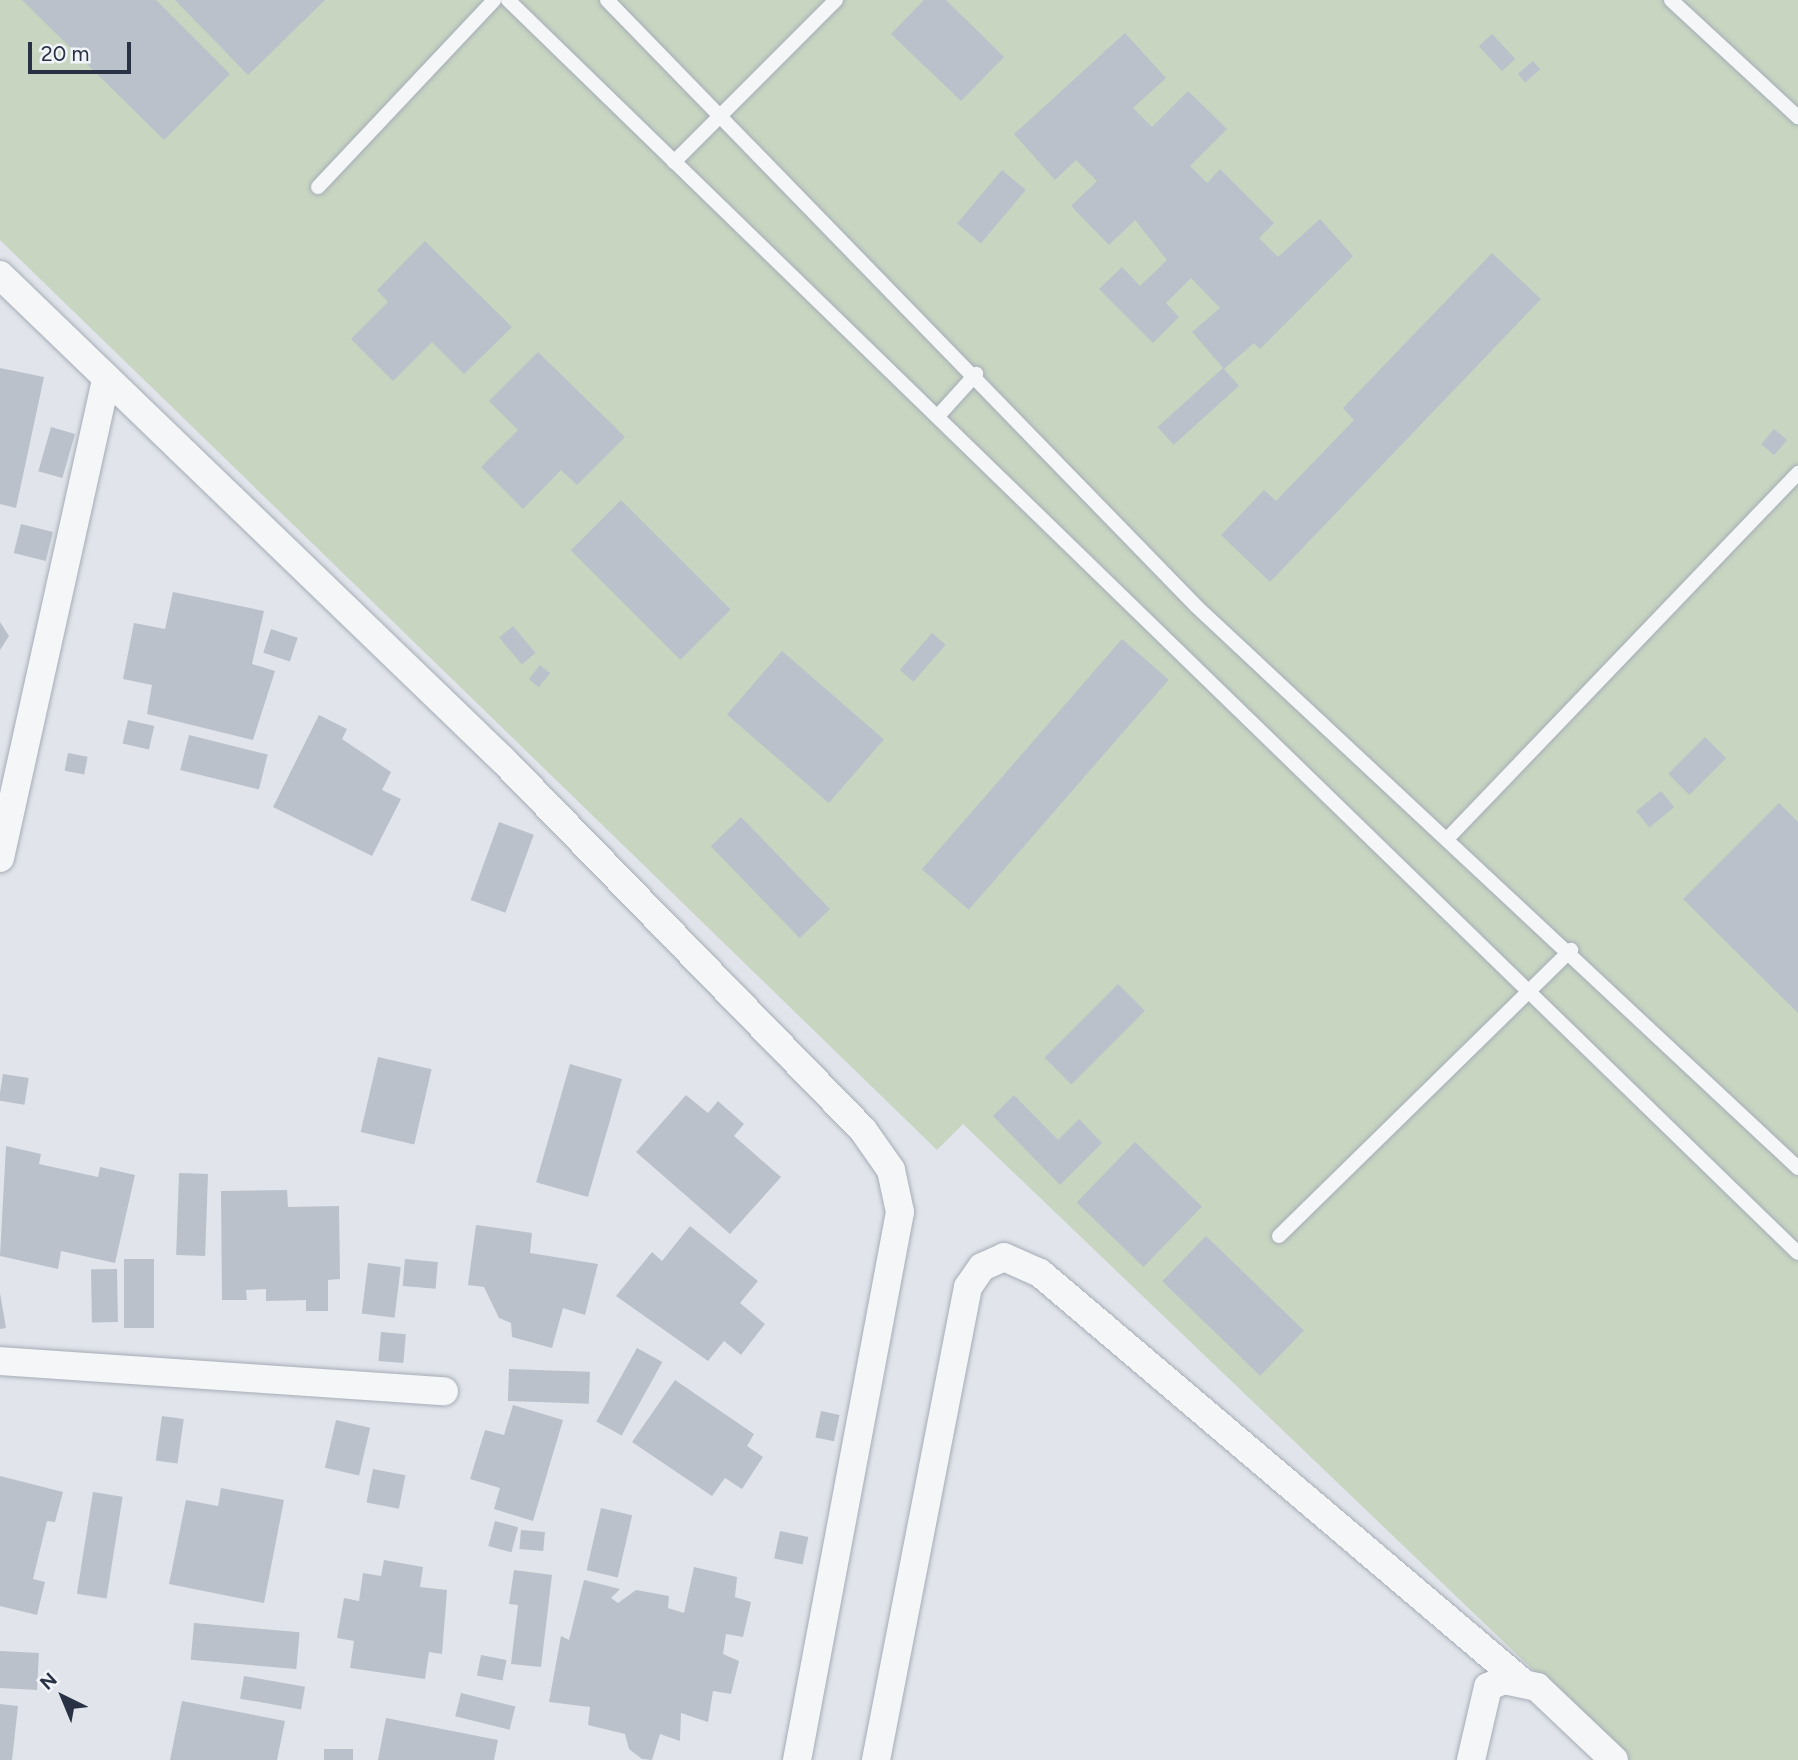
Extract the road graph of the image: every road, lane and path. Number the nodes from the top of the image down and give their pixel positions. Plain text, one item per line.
1 (494, 0) edge
2 (508, 0) edge
3 (607, 0) edge
4 (836, 0) edge
5 (1671, 0) edge
6 (723, 117) junction
7 (1798, 117) edge
8 (674, 162) junction
9 (318, 187) dead end
10 (0, 275) edge
11 (976, 374) junction
12 (106, 378) junction
13 (938, 416) junction
14 (1798, 473) edge
15 (1448, 838) junction
16 (0, 858) edge
17 (1571, 950) junction
18 (1528, 995) junction
19 (1798, 1168) edge
20 (1279, 1236) dead end
21 (1798, 1253) edge
22 (0, 1361) edge
23 (444, 1391) dead end
24 (1522, 1682) junction
25 (797, 1760) edge
26 (876, 1760) edge
27 (1471, 1760) edge
28 (1614, 1760) edge

1 - 9 lane
2 - 8 lane
3 - 6 lane
4 - 6 lane
5 - 7 lane
6 - 8 lane
6 - 11 lane
8 - 13 lane
10 - 12 street
11 - 13 lane
11 - 15 lane
12 - 16 street
12 - 25 street
13 - 18 lane
14 - 15 lane
15 - 17 lane
17 - 18 lane
17 - 19 lane
18 - 20 lane
18 - 21 lane
22 - 23 street
24 - 26 street
24 - 27 street
24 - 28 street

